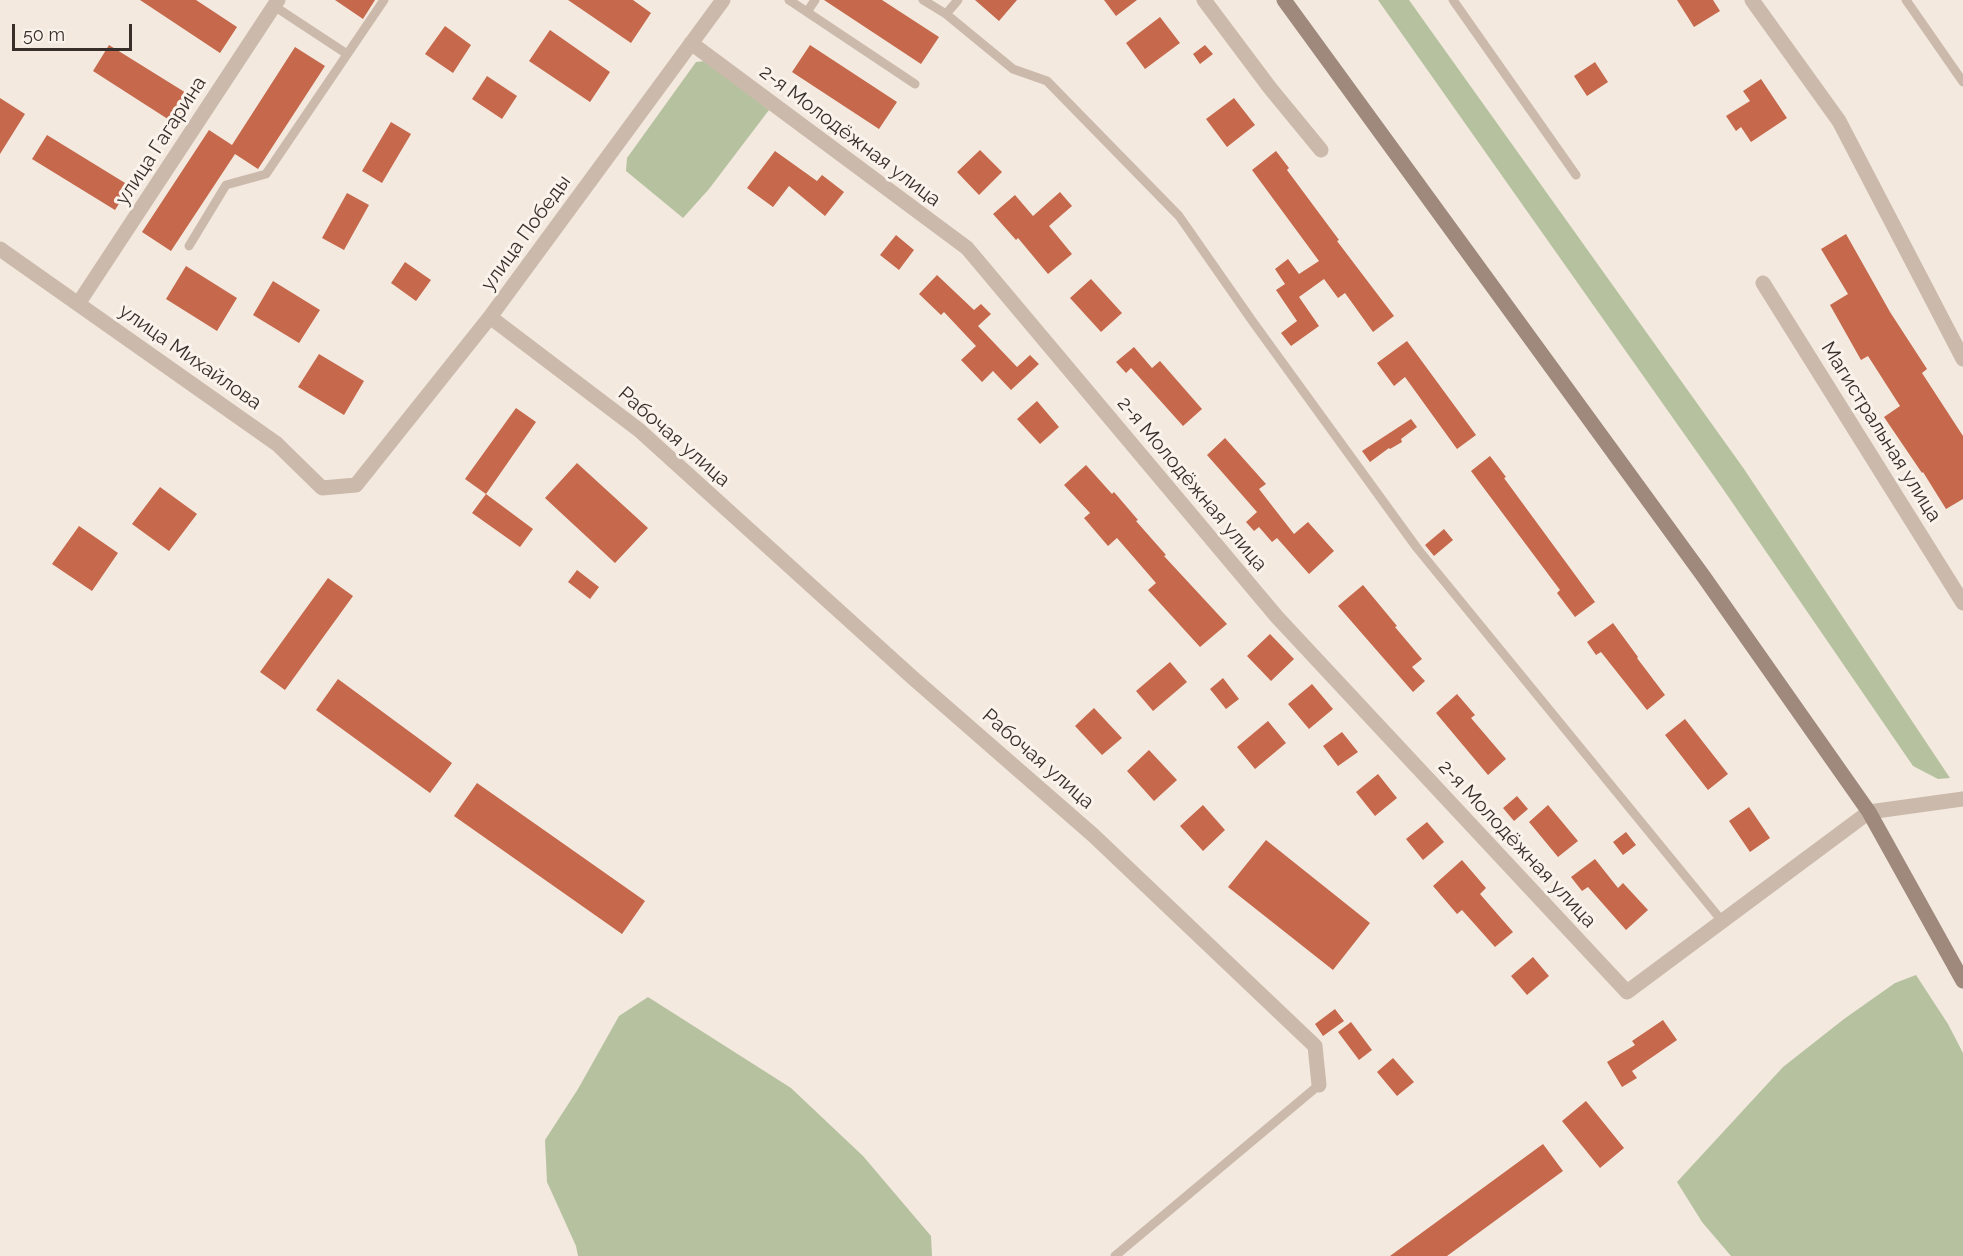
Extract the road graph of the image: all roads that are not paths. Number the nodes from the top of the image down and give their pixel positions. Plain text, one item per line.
1 (384, 0) edge
2 (723, 0) edge
3 (789, 0) edge
4 (815, 0) edge
5 (923, 0) edge
6 (958, 0) edge
7 (1204, 0) edge
8 (1284, 0) edge
9 (1453, 0) edge
10 (1752, 0) edge
11 (1906, 0) edge
12 (276, 3) edge
13 (807, 12) junction
14 (946, 14) junction
15 (691, 44) junction
16 (347, 54) junction
17 (1963, 82) edge
18 (915, 84) dead end
19 (1321, 150) dead end
20 (1576, 175) dead end
21 (189, 246) dead end
22 (0, 249) edge
23 (1764, 283) dead end
24 (78, 304) junction
25 (490, 318) junction
26 (1963, 359) edge
27 (356, 485) joint
28 (1963, 603) edge
29 (1963, 799) edge
30 (1869, 812) junction
31 (1722, 921) junction
32 (1963, 981) edge
33 (1319, 1085) joint
34 (1115, 1256) edge

1 - 16 lane
2 - 15 street, улица Победы
3 - 13 lane
4 - 13 lane
5 - 14 lane
6 - 14 lane
7 - 19 street
8 - 30 main road
9 - 20 lane
10 - 26 street
11 - 17 lane
12 - 16 lane
12 - 24 street, улица Гагарина
13 - 18 lane
14 - 31 lane
15 - 25 street, улица Победы
15 - 31 street, 2-я Молодёжная улица
16 - 21 lane
22 - 24 street, улица Михайлова
23 - 28 street, Магистральная улица
24 - 27 street, улица Михайлова
25 - 27 street, улица Победы
25 - 33 street, Рабочая улица
29 - 30 street
30 - 31 street
30 - 32 main road
33 - 34 lane, Рабочая улица

